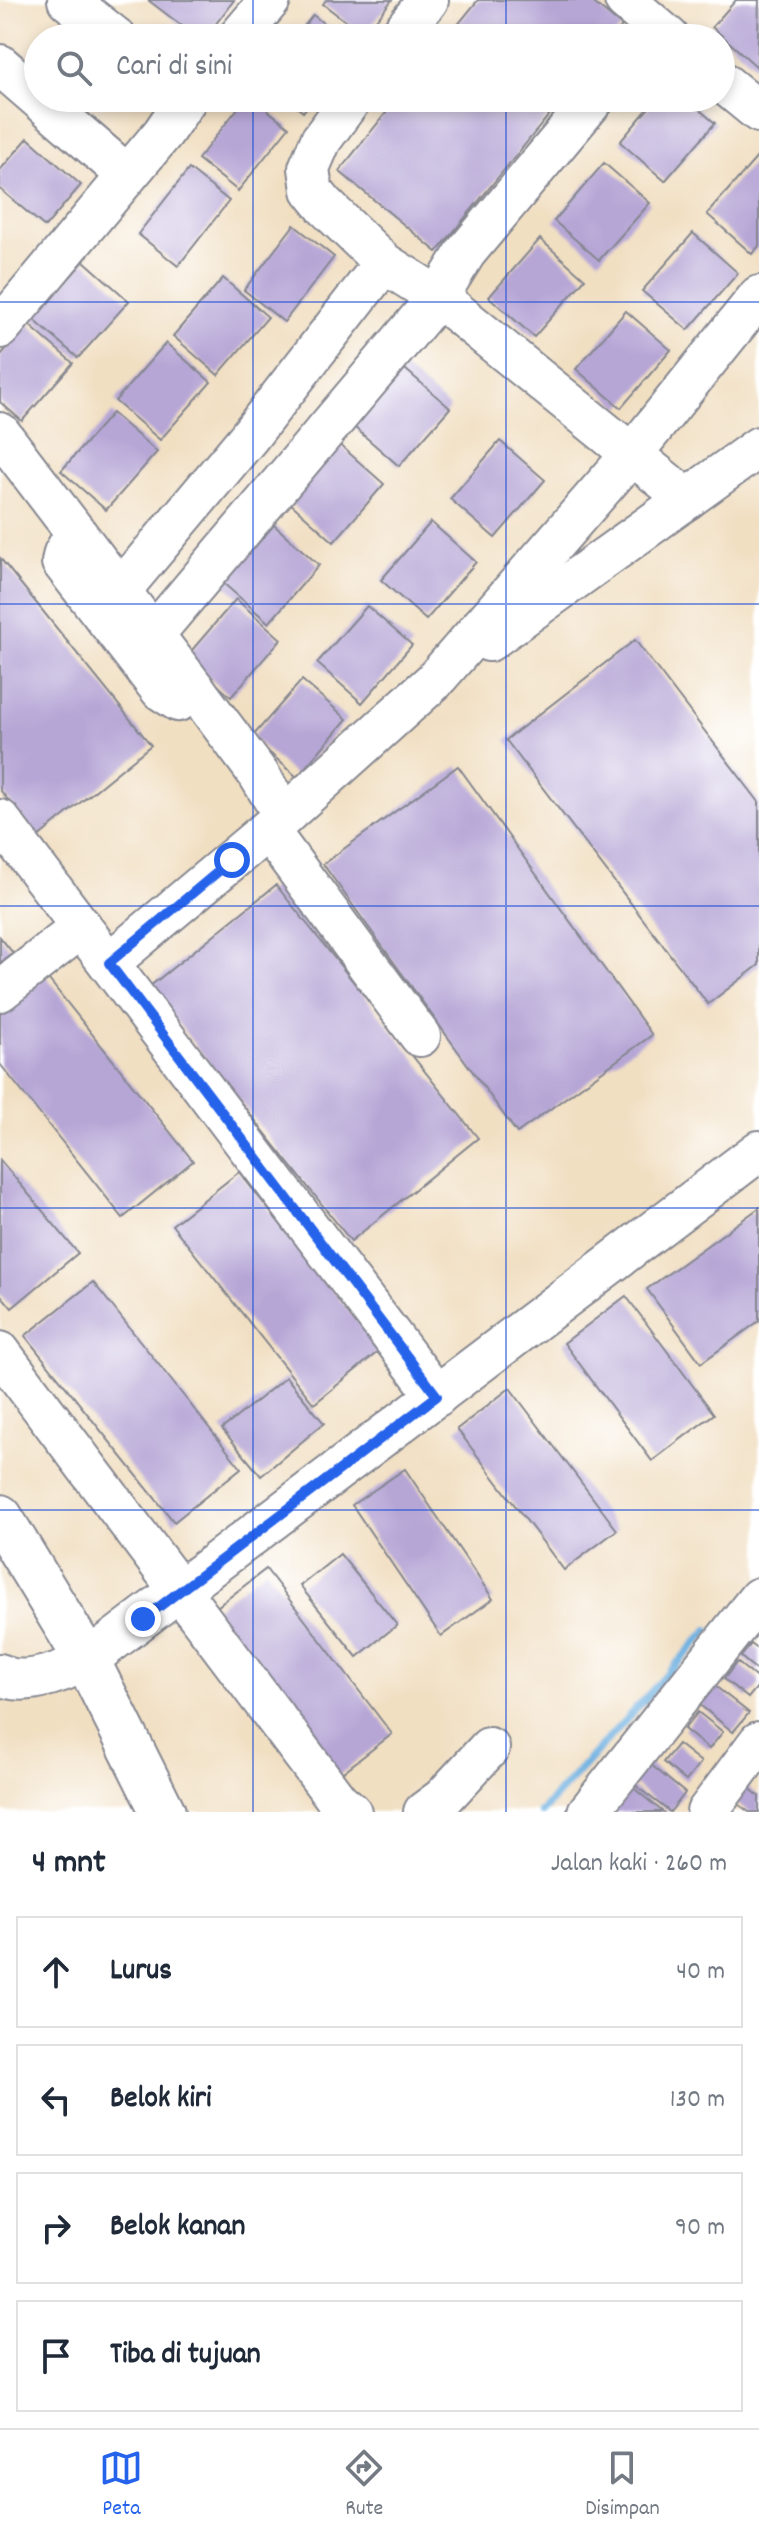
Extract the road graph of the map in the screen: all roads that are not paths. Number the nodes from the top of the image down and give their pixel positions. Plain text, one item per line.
1 (68, 0) edge
2 (270, 0) edge
3 (428, 0) edge
4 (625, 0) edge
5 (98, 24) edge
6 (250, 24) edge
7 (409, 24) edge
8 (647, 24) edge
9 (0, 65) edge
10 (24, 86) edge
11 (735, 92) edge
12 (54, 112) edge
13 (177, 112) edge
14 (342, 112) edge
15 (583, 112) edge
16 (759, 112) edge
17 (127, 175) junction
18 (384, 263) junction
19 (759, 296) edge
20 (438, 297) junction
21 (0, 328) edge
22 (0, 433) edge
23 (759, 447) edge
24 (632, 454) junction
25 (687, 499) junction
26 (76, 533) junction
27 (120, 591) junction
28 (154, 634) junction
29 (434, 681) junction
30 (197, 692) junction
31 (0, 820) edge
32 (276, 823) junction
33 (82, 927) junction
34 (109, 963) junction
35 (0, 991) edge
36 (420, 1036) dead end
37 (759, 1151) edge
38 (0, 1352) edge
39 (437, 1396) junction
40 (0, 1517) edge
41 (181, 1591) junction
42 (759, 1598) edge
43 (87, 1660) junction
44 (0, 1674) edge
45 (759, 1742) edge
46 (489, 1748) dead end
47 (163, 1812) edge
48 (351, 1812) edge
49 (424, 1812) edge
50 (588, 1812) edge
51 (707, 1812) edge

1 - 5 street
2 - 6 street
3 - 7 street
4 - 8 street
9 - 10 street
11 - 16 street
12 - 17 street
13 - 17 street
14 - 18 street
15 - 20 street
17 - 21 street
18 - 20 street
18 - 27 street
19 - 24 street
20 - 24 street
20 - 28 street
22 - 26 street
23 - 25 street
24 - 25 street
24 - 29 street
25 - 29 street
26 - 27 street
26 - 30 street
27 - 28 street
28 - 30 street
29 - 32 street
30 - 32 street
31 - 33 street
32 - 34 street
32 - 36 street
33 - 34 street
33 - 35 street
34 - 39 street
37 - 39 street
38 - 41 street
39 - 41 street
40 - 43 main road
41 - 43 street
41 - 48 street
42 - 50 street
43 - 44 street
43 - 47 main road
45 - 51 street
46 - 49 street

